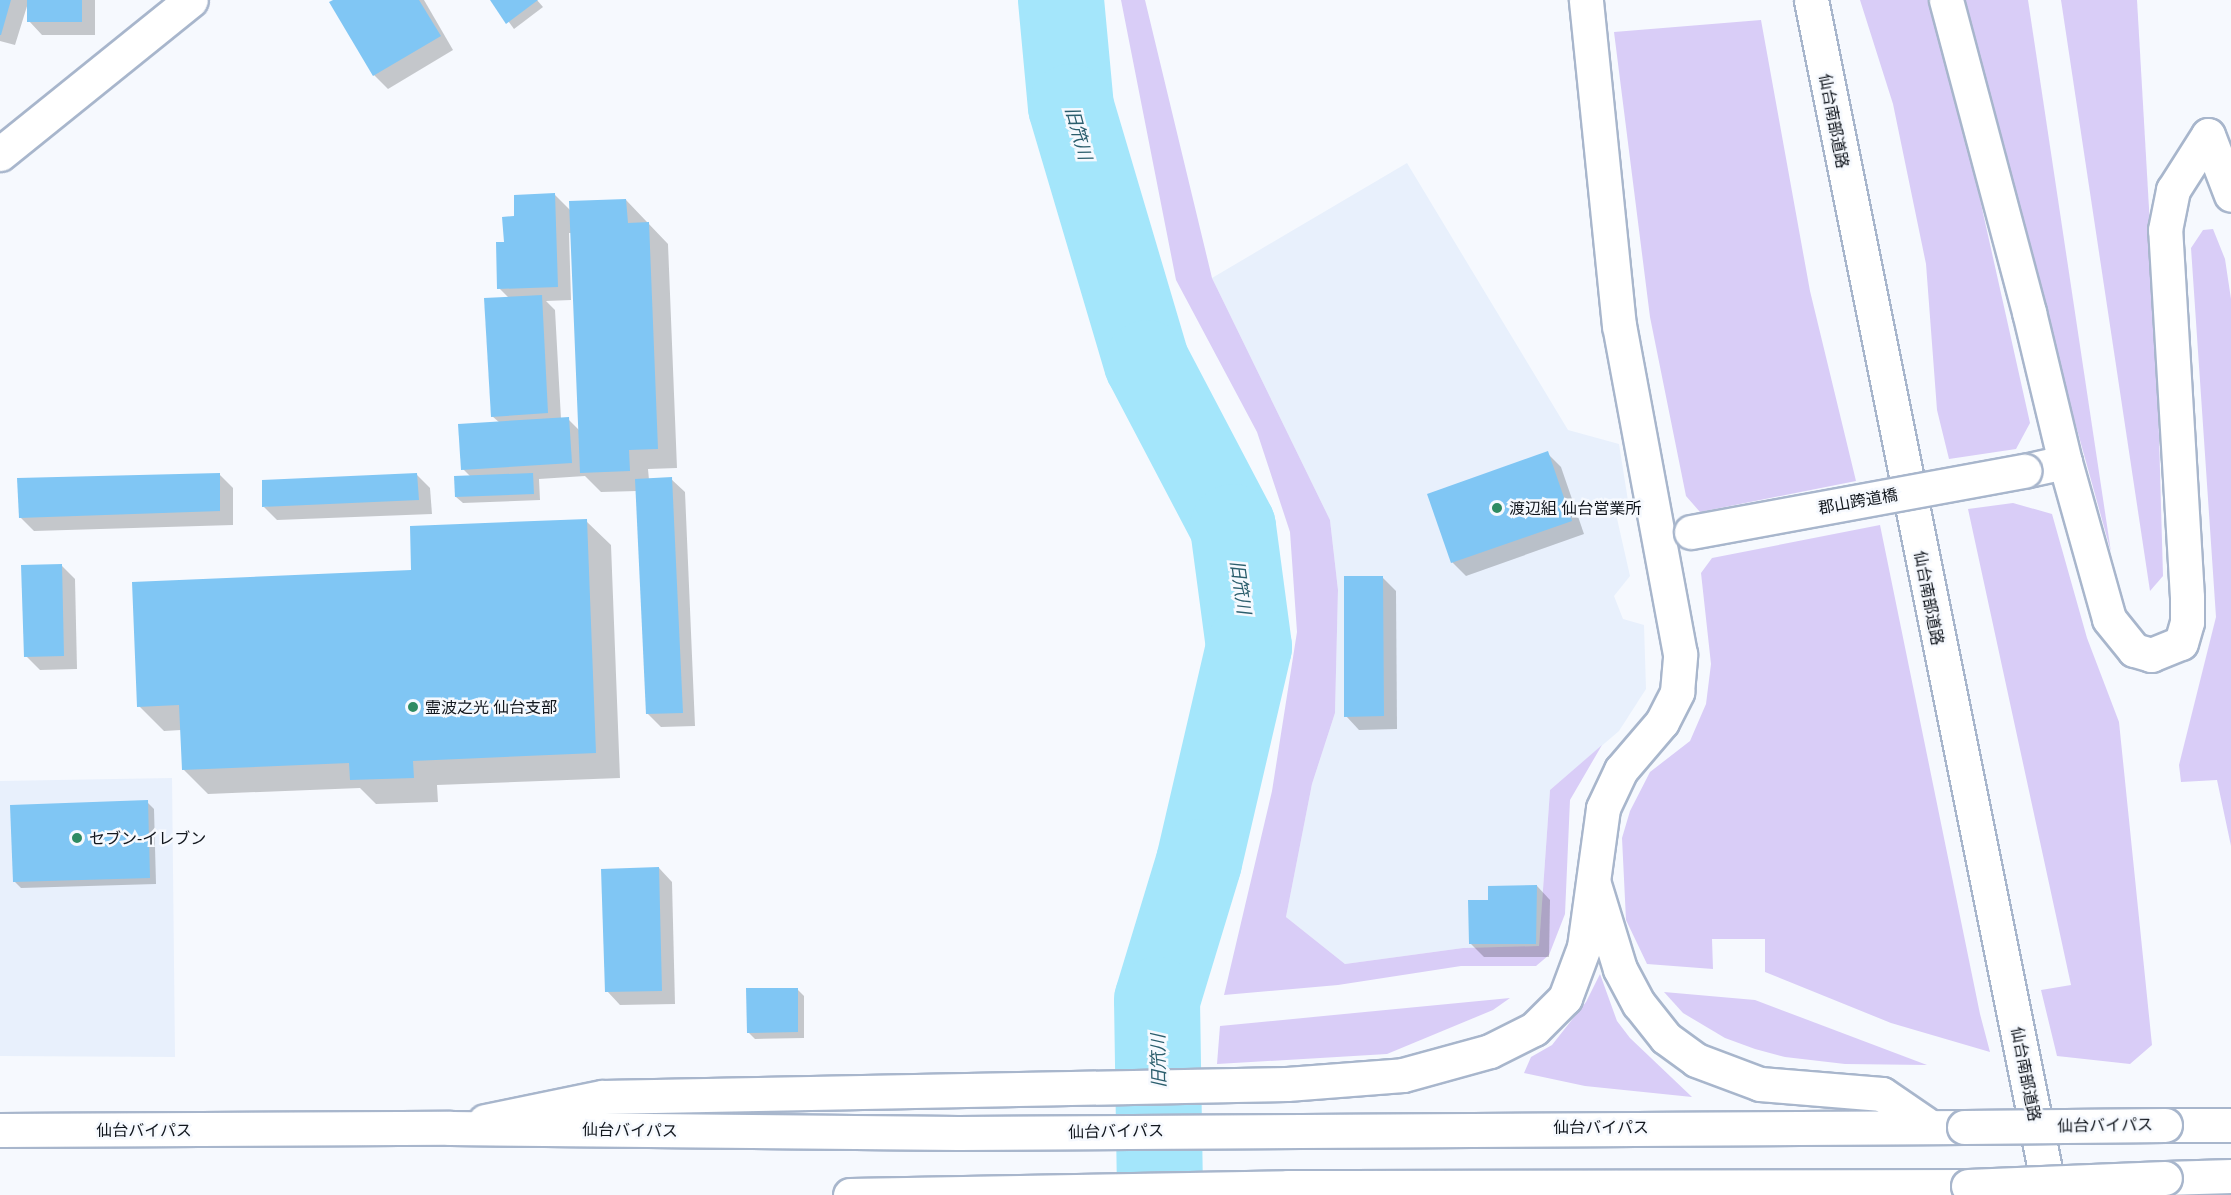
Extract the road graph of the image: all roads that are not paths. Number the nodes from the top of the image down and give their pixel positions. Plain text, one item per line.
1 (191, 0) edge
2 (1586, 0) edge
3 (1811, 0) edge
4 (1946, 0) edge
5 (0, 154) edge
6 (2231, 195) edge
7 (2065, 462) junction
8 (1676, 535) junction
9 (1594, 884) junction
10 (2231, 1125) edge
11 (1929, 1126) junction
12 (450, 1128) junction
13 (0, 1130) edge
14 (2231, 1176) edge
15 (1922, 1186) junction
16 (850, 1195) edge
17 (1865, 1195) edge
18 (2050, 1195) edge

1 - 5 main road
2 - 8 main road
3 - 18 main road, 仙台南部道路
4 - 7 main road
6 - 7 main road
7 - 8 main road, 郡山跨道橋, bridge
8 - 9 main road
9 - 11 main road
9 - 12 main road
10 - 11 main road, 仙台バイパス, bridge
11 - 12 main road, 仙台バイパス
12 - 13 main road, 仙台バイパス
14 - 15 main road, bridge
15 - 16 main road
15 - 17 main road

